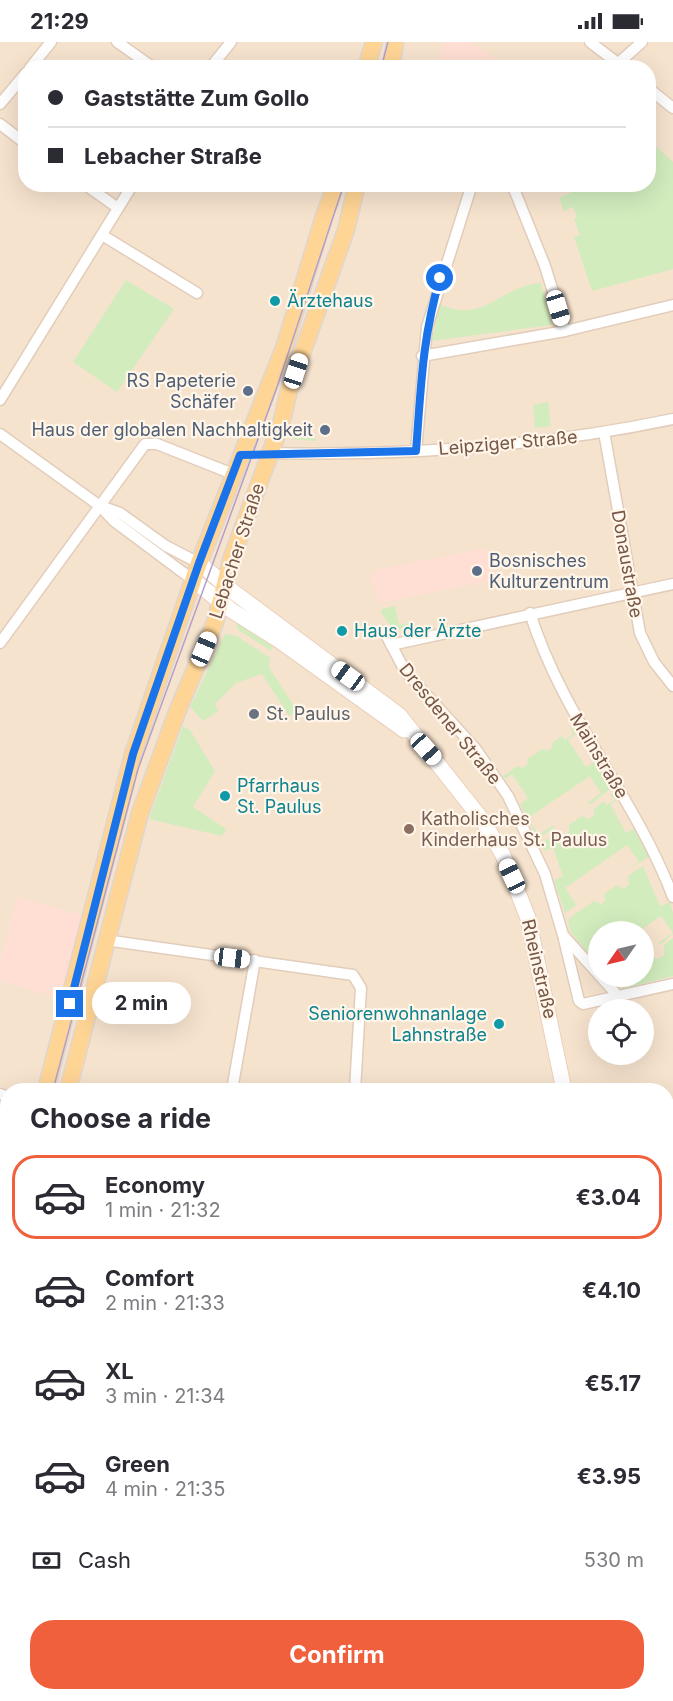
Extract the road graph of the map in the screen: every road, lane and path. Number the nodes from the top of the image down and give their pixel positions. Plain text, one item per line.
1 (51, 42) edge
2 (117, 42) edge
3 (231, 42) edge
4 (374, 42) edge
5 (395, 42) edge
6 (590, 42) edge
7 (642, 42) edge
8 (36, 60) edge
9 (143, 60) edge
10 (216, 60) edge
11 (368, 60) edge
12 (392, 60) edge
13 (612, 60) edge
14 (625, 60) edge
15 (18, 83) edge
16 (656, 94) edge
17 (0, 104) edge
18 (673, 108) edge
19 (0, 124) edge
20 (18, 138) edge
21 (95, 192) edge
22 (128, 192) edge
23 (331, 192) edge
24 (355, 192) edge
25 (469, 192) edge
26 (515, 192) edge
27 (118, 208) junction
28 (102, 235) junction
29 (197, 293) dead end
30 (673, 305) edge
31 (566, 331) junction
32 (422, 356) junction
33 (0, 400) edge
34 (673, 419) edge
35 (604, 432) junction
36 (0, 434) edge
37 (416, 451) junction
38 (270, 453) junction
39 (240, 455) junction
40 (233, 474) junction
41 (100, 506) junction
42 (199, 563) junction
43 (194, 580) junction
44 (673, 584) edge
45 (223, 585) junction
46 (631, 592) junction
47 (219, 602) junction
48 (530, 613) junction
49 (384, 630) dead end
50 (0, 642) edge
51 (391, 645) junction
52 (673, 686) edge
53 (414, 736) junction
54 (129, 771) junction
55 (140, 813) junction
56 (673, 897) edge
57 (563, 935) junction
58 (105, 940) junction
59 (255, 960) junction
60 (673, 984) edge
61 (618, 996) junction
62 (48, 1083) edge
63 (70, 1083) edge
64 (233, 1083) edge
65 (355, 1083) edge
66 (563, 1083) edge

1 - 8 street
2 - 9 street
3 - 10 street
4 - 11 main road
5 - 12 main road
6 - 13 street
7 - 14 street
15 - 17 street
16 - 18 street
19 - 20 street
21 - 27 street
22 - 27 street
23 - 39 main road, Lebacher Straße
24 - 38 main road, Lebacher Straße
25 - 32 street
26 - 31 street
27 - 28 street
28 - 29 street
28 - 33 street
30 - 31 street
31 - 32 street
32 - 37 street
34 - 35 street, Leipziger Straße
35 - 37 street, Leipziger Straße
35 - 46 street, Donaustraße
36 - 41 street, Rheinstraße
37 - 38 street, Leipziger Straße
38 - 39 main road
38 - 45 main road, Lebacher Straße
39 - 40 main road, Lebacher Straße
40 - 41 street
40 - 42 main road, Lebacher Straße
41 - 42 street, Rheinstraße
41 - 43 street, Rheinstraße
41 - 50 street
42 - 43 main road, Lebacher Straße
42 - 45 street, Rheinstraße
43 - 47 street, Rheinstraße
43 - 54 main road, Lebacher Straße
44 - 46 street, Dresdener Straße
45 - 47 main road, Lebacher Straße
45 - 53 street, Rheinstraße
46 - 48 street, Dresdener Straße
46 - 52 street, Donaustraße
47 - 53 street, Rheinstraße
47 - 55 main road, Lebacher Straße
48 - 51 street, Dresdener Straße
48 - 56 street, Mainstraße
49 - 51 street, Dresdener Straße
51 - 57 street, Dresdener Straße
53 - 66 street, Rheinstraße
54 - 55 main road
54 - 62 main road, Lebacher Straße
55 - 58 main road, Lebacher Straße
57 - 61 street, Dresdener Straße
57 - 61 street, Dresdener Straße
58 - 59 street
58 - 63 main road, Lebacher Straße
59 - 64 street
59 - 65 street
60 - 61 street

